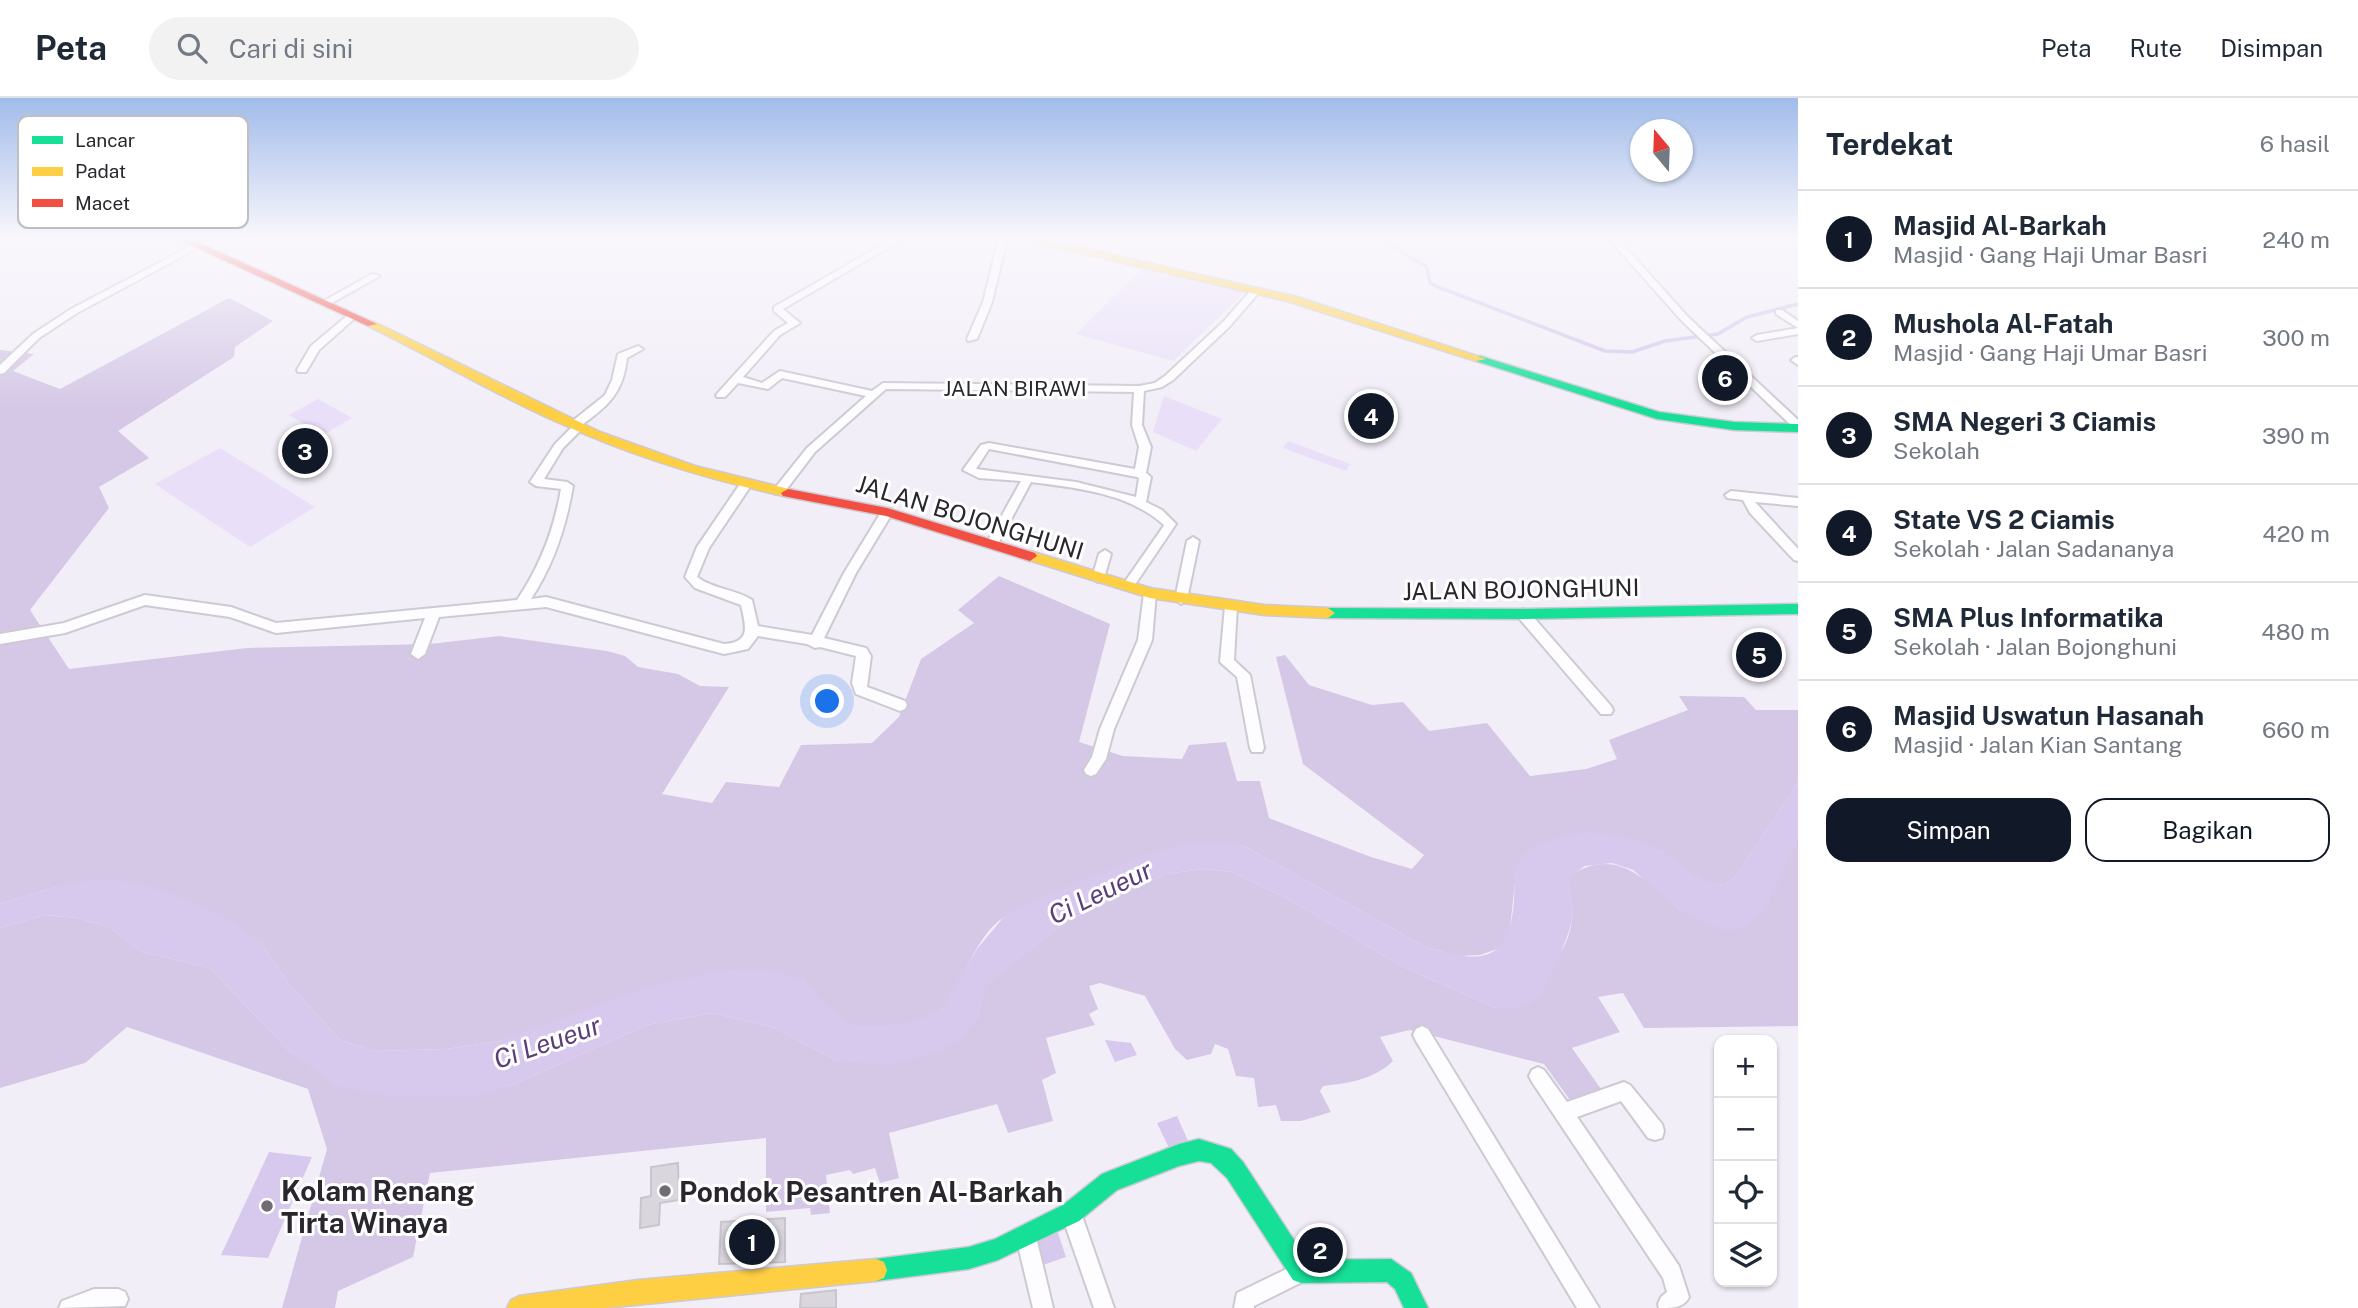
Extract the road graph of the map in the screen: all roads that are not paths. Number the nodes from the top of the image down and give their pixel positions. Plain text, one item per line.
1 (106, 294) edge
2 (307, 294) edge
3 (341, 294) edge
4 (802, 294) edge
5 (991, 294) edge
6 (1252, 294) edge
7 (1270, 294) edge
8 (1664, 294) edge
9 (325, 303) junction
10 (1779, 313) dead end
11 (351, 317) junction
12 (1798, 328) edge
13 (1757, 338) dead end
14 (972, 339) dead end
15 (638, 349) dead end
16 (302, 370) dead end
17 (0, 371) edge
18 (737, 379) junction
19 (1139, 389) junction
20 (873, 394) junction
21 (721, 395) dead end
22 (576, 426) junction
23 (1798, 427) edge
24 (1140, 474) junction
25 (1028, 478) junction
26 (746, 485) junction
27 (779, 491) junction
28 (1731, 495) dead end
29 (1747, 497) junction
30 (1798, 502) edge
31 (1140, 505) junction
32 (887, 512) junction
33 (1193, 541) dead end
34 (992, 544) junction
35 (1105, 554) dead end
36 (1798, 557) edge
37 (1098, 578) junction
38 (1128, 586) junction
39 (1150, 593) junction
40 (1181, 598) junction
41 (521, 604) junction
42 (1231, 606) junction
43 (1798, 609) edge
44 (434, 612) junction
45 (1523, 614) junction
46 (752, 629) junction
47 (0, 639) edge
48 (815, 643) junction
49 (418, 654) dead end
50 (900, 705) dead end
51 (1606, 710) dead end
52 (1257, 748) dead end
53 (1091, 769) dead end
54 (1422, 1035) dead end
55 (1538, 1076) dead end
56 (1562, 1113) junction
57 (1655, 1131) dead end
58 (1071, 1213) junction
59 (1026, 1237) junction
60 (1301, 1272) junction
61 (118, 1299) dead end
62 (73, 1307) edge
63 (1665, 1307) edge
64 (519, 1308) edge
65 (1042, 1308) edge
66 (1104, 1308) edge
67 (1244, 1308) edge
68 (1416, 1308) edge
69 (1589, 1308) edge

1 - 17 street
2 - 9 street, JALAN BOJONGHUNI
3 - 9 street
4 - 18 street
5 - 14 street
6 - 19 street, JALAN BIRAWI
7 - 23 street
8 - 23 street
9 - 11 street, JALAN BOJONGHUNI
10 - 12 street
11 - 16 street
11 - 22 street, JALAN BOJONGHUNI
12 - 13 street
15 - 22 street
18 - 20 street
18 - 21 street
19 - 20 street, JALAN BIRAWI
19 - 24 street
20 - 27 street
22 - 26 street, JALAN BOJONGHUNI
22 - 41 street
24 - 25 street
24 - 31 street
25 - 31 street
25 - 34 street
26 - 27 street, JALAN BOJONGHUNI
26 - 46 street
27 - 32 street, JALAN BOJONGHUNI
28 - 29 street
29 - 30 street
29 - 36 street
31 - 38 street
32 - 34 street, JALAN BOJONGHUNI
32 - 48 street
33 - 40 street
34 - 37 street, JALAN BOJONGHUNI
35 - 37 street
37 - 38 street, JALAN BOJONGHUNI
38 - 39 street, JALAN BOJONGHUNI
39 - 40 street, JALAN BOJONGHUNI
39 - 53 street
40 - 42 street, JALAN BOJONGHUNI
41 - 44 street
41 - 46 street
42 - 45 street, JALAN BOJONGHUNI
42 - 52 street
43 - 45 street, JALAN BOJONGHUNI
44 - 47 street
44 - 49 street
45 - 51 street
46 - 48 street
48 - 50 street
54 - 69 street
55 - 56 street
56 - 57 street
56 - 63 street
58 - 59 street
58 - 60 street
58 - 66 street
59 - 64 street
59 - 65 street
60 - 67 street
60 - 68 street
61 - 62 street

